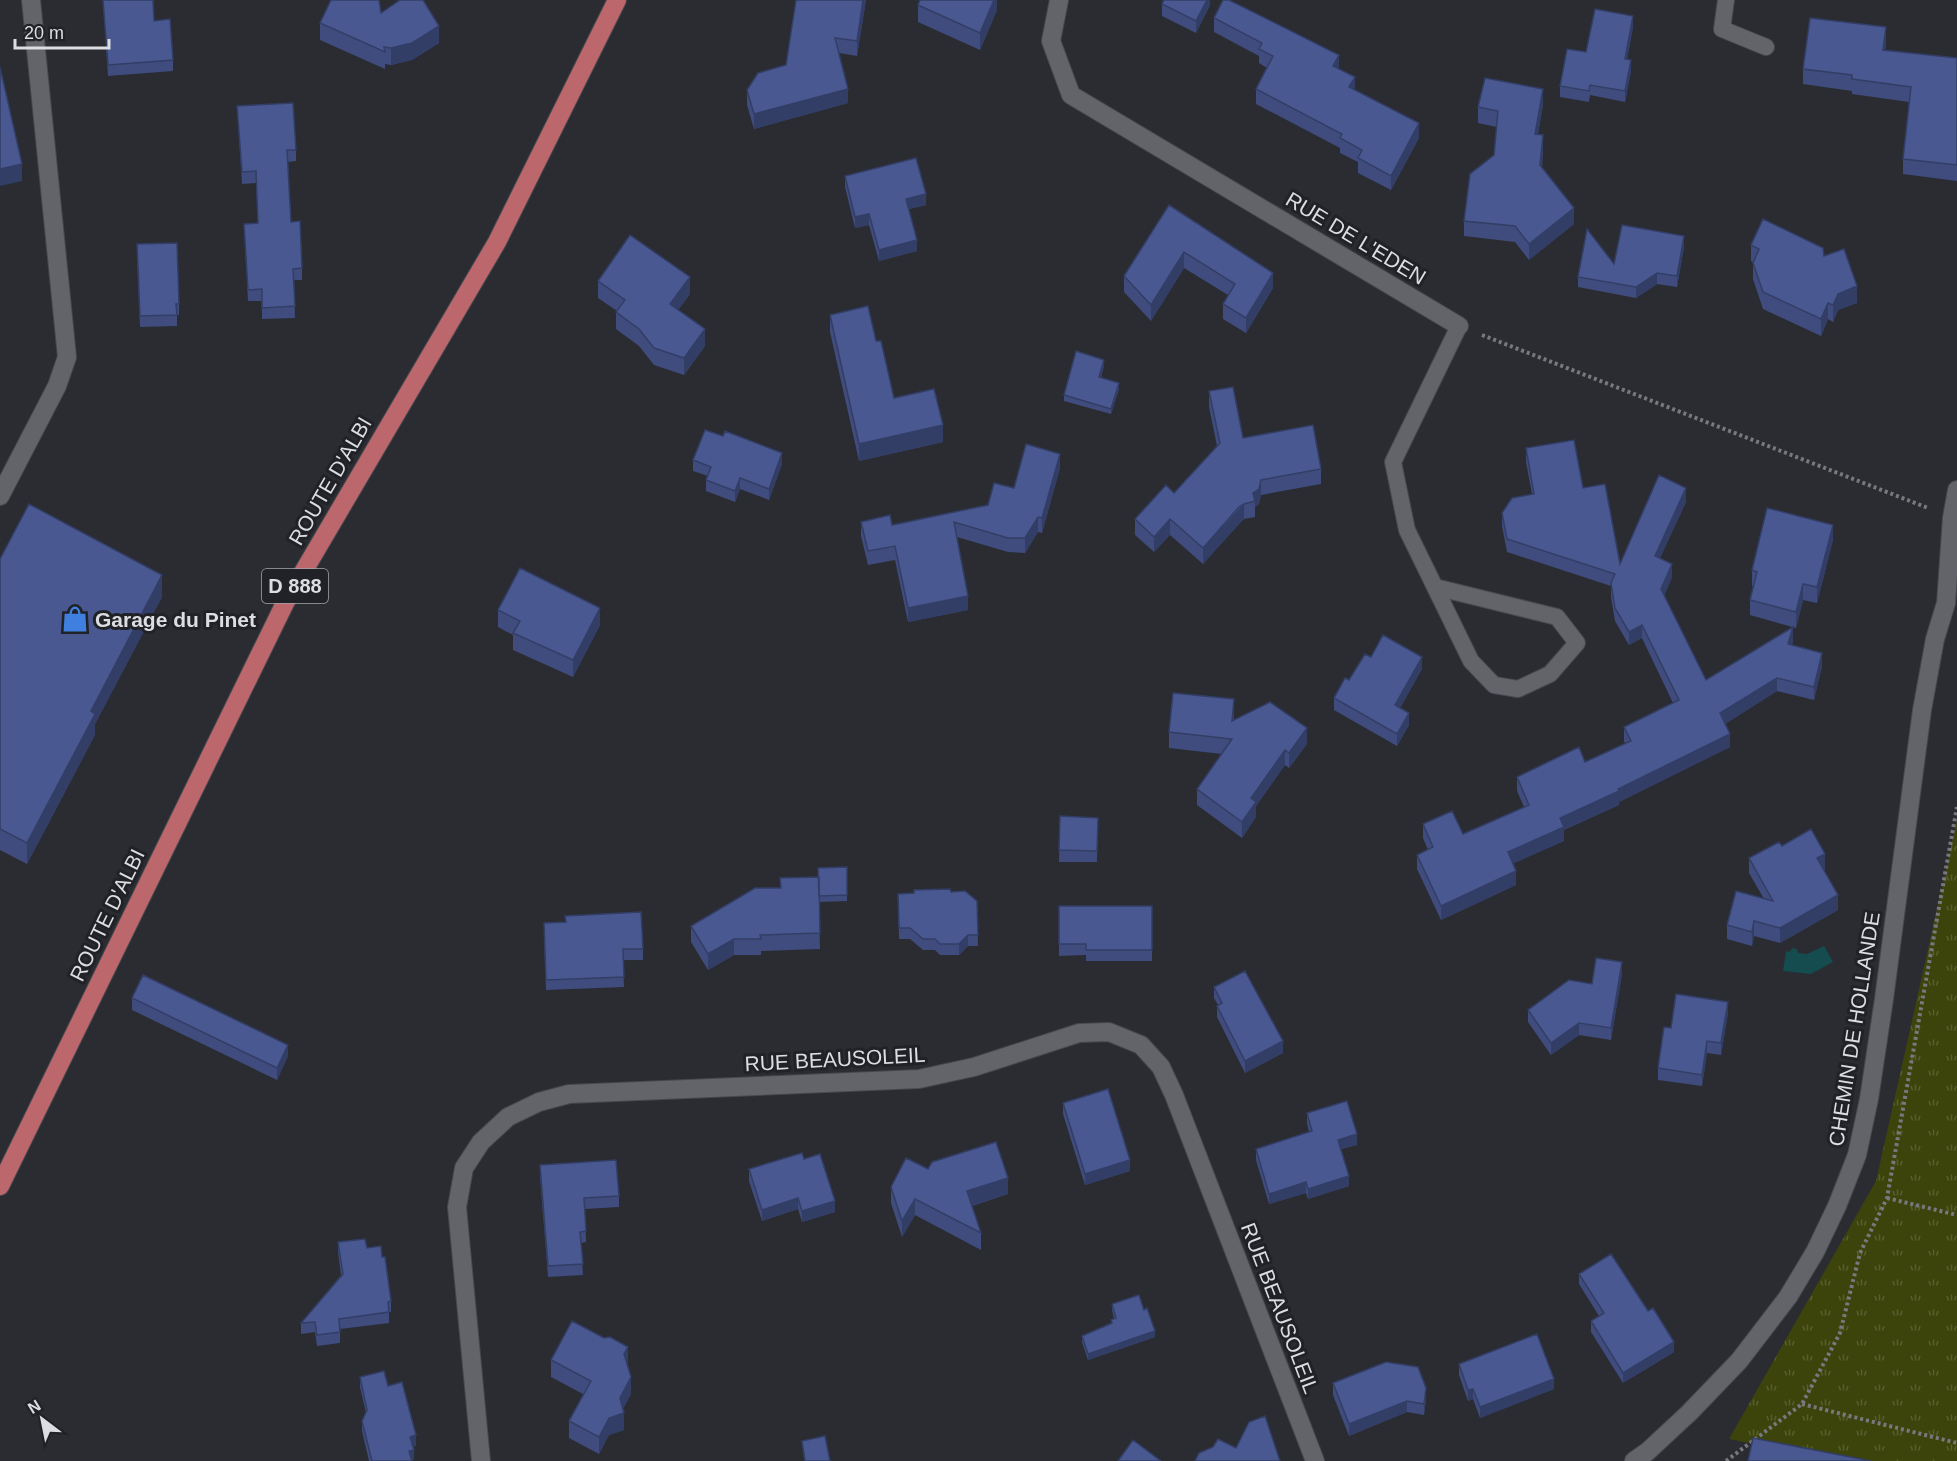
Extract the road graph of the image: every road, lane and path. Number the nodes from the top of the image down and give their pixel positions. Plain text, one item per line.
1 (31, 0) edge
2 (617, 0) edge
3 (1059, 0) edge
4 (1726, 0) edge
5 (1766, 47) dead end
6 (1459, 326) junction
7 (1957, 490) edge
8 (0, 496) edge
9 (1952, 518) junction
10 (1435, 587) junction
11 (1952, 605) edge
12 (0, 1186) edge
13 (1887, 1198) dead end
14 (1957, 1215) edge
15 (1802, 1404) dead end
16 (1957, 1443) edge
17 (481, 1461) edge
18 (1315, 1461) edge
19 (1634, 1461) edge

1 - 8 street
2 - 12 main road, ROUTE D'ALBI / D 888
3 - 6 street, RUE DE L'EDEN
4 - 5 lane
6 - 9 path
6 - 10 lane
7 - 9 street, CHEMIN DE HOLLANDE
9 - 11 street, CHEMIN DE HOLLANDE
10 - 10 lane
11 - 19 street, CHEMIN DE HOLLANDE
13 - 14 path
15 - 16 path
17 - 18 street, RUE BEAUSOLEIL

